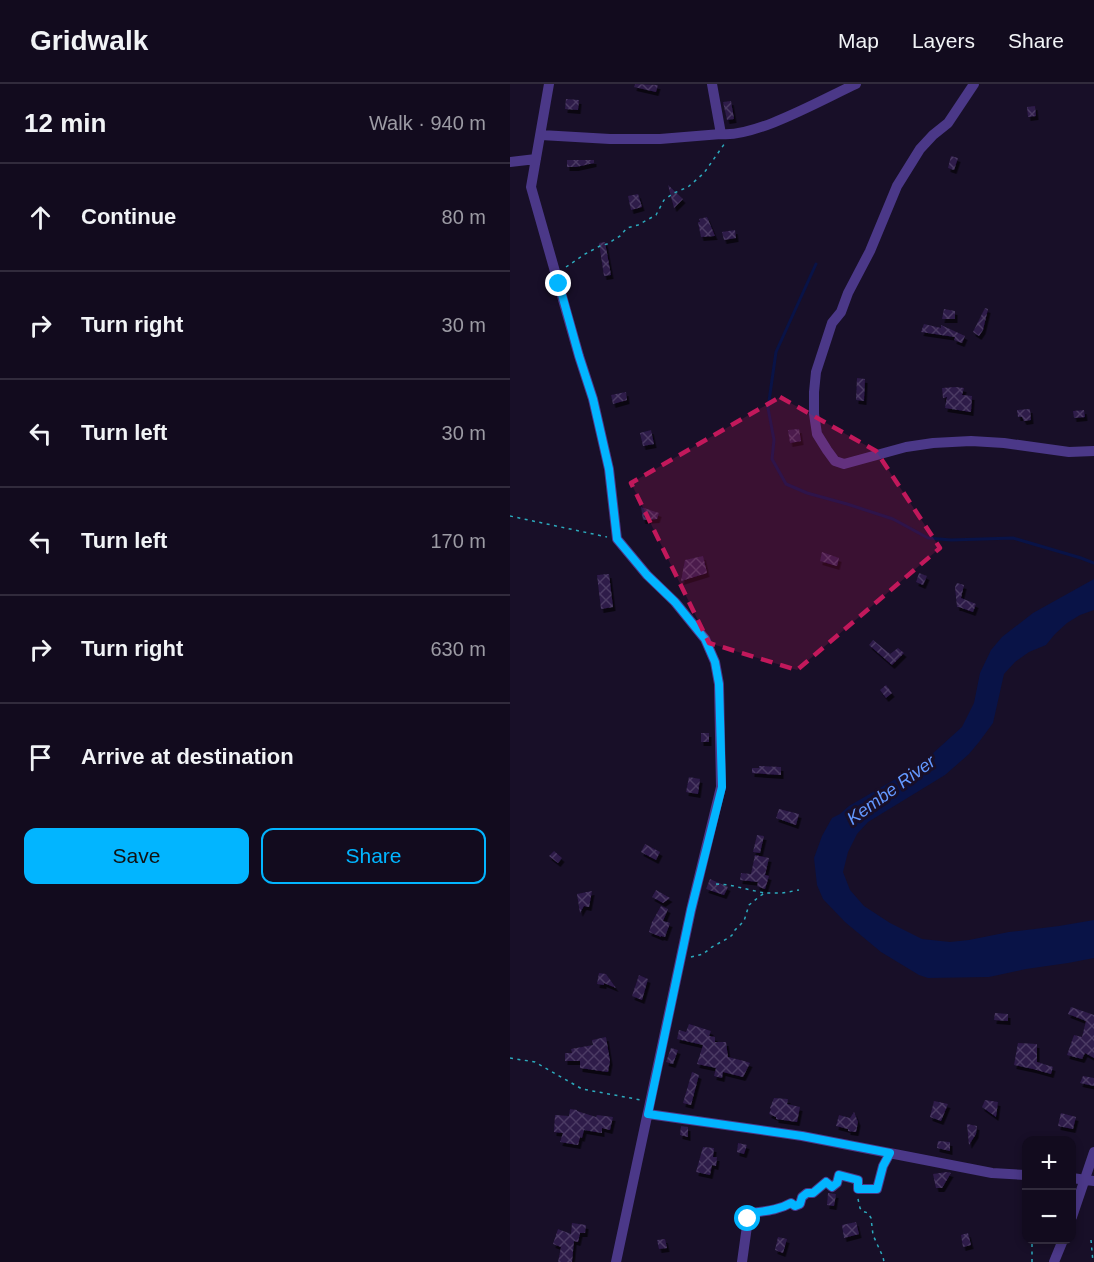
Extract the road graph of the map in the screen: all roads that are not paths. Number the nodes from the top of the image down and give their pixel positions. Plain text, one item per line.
1 (549, 84) edge
2 (712, 84) edge
3 (856, 84) edge
4 (974, 84) edge
5 (541, 135) junction
6 (725, 135) junction
7 (536, 159) junction
8 (510, 162) edge
9 (1094, 451) edge
10 (648, 1114) junction
11 (1094, 1152) edge
12 (890, 1153) junction
13 (1022, 1175) edge
14 (1090, 1180) edge
15 (1076, 1207) edge
16 (1061, 1244) edge
17 (616, 1262) edge
18 (742, 1262) edge
19 (1054, 1262) edge

1 - 5 street
2 - 6 street
3 - 6 street
4 - 9 street
5 - 6 street
5 - 7 street
7 - 8 street
7 - 10 street
10 - 12 street
10 - 17 street
11 - 14 street
12 - 13 street
12 - 18 street
14 - 15 street
16 - 19 street

